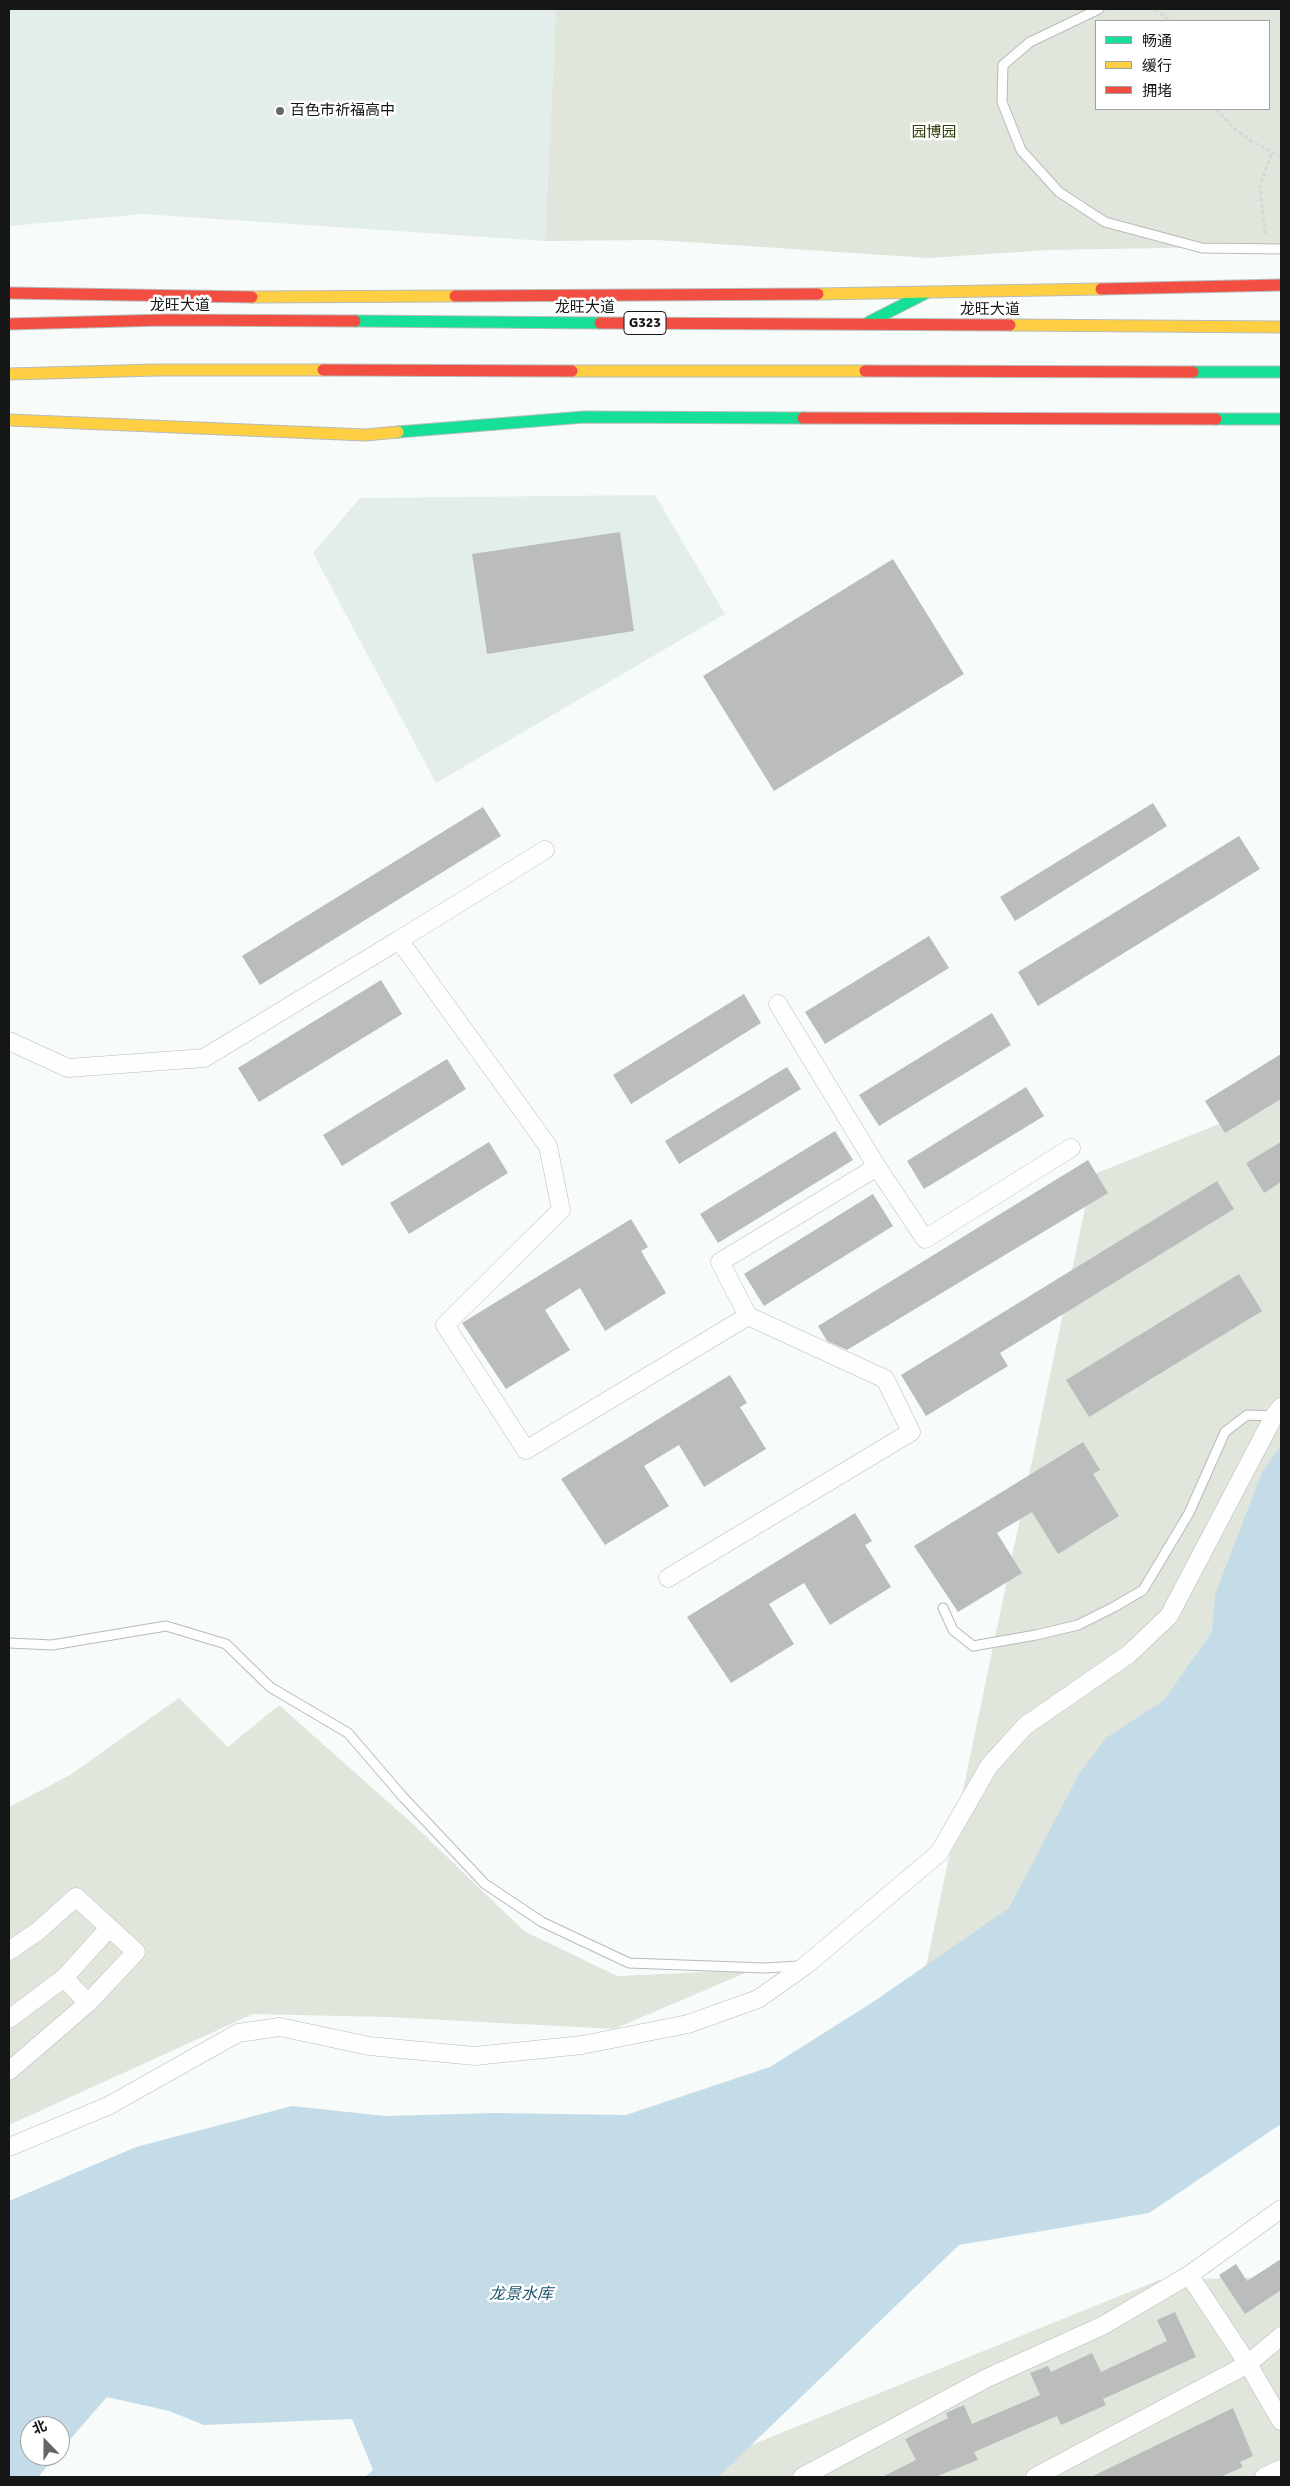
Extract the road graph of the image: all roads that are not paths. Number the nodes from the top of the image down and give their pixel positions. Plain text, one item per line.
1 (1099, 9) edge
2 (1281, 249) edge
3 (1281, 285) edge
4 (9, 292) edge
5 (926, 293) junction
6 (9, 324) edge
7 (865, 324) junction
8 (1281, 327) edge
9 (1281, 372) edge
10 (9, 374) edge
11 (1281, 419) edge
12 (9, 420) edge
13 (545, 850) dead end
14 (399, 940) junction
15 (778, 1004) dead end
16 (9, 1040) edge
17 (1071, 1148) dead end
18 (877, 1166) junction
19 (748, 1316) junction
20 (1277, 1412) edge
21 (668, 1578) dead end
22 (944, 1608) dead end
23 (9, 1643) edge
24 (109, 1928) junction
25 (9, 1951) edge
26 (805, 1966) junction
27 (64, 1978) junction
28 (88, 2003) junction
29 (9, 2019) edge
30 (9, 2071) edge
31 (9, 2147) edge
32 (1281, 2209) edge
33 (1189, 2275) junction
34 (1281, 2336) edge
35 (1248, 2364) junction
36 (1281, 2421) edge
37 (1281, 2468) edge
38 (802, 2477) edge
39 (1035, 2477) edge
40 (1264, 2477) edge

1 - 2 lane
3 - 5 main road
4 - 5 main road
5 - 7 main road
6 - 7 main road, 龙旺大道 / G323
7 - 8 main road, 龙旺大道 / G323
9 - 10 main road
11 - 12 main road
13 - 14 street
14 - 16 street
14 - 19 street
15 - 18 street
17 - 18 street
18 - 19 street
19 - 21 street
20 - 22 lane
20 - 26 street
23 - 26 lane
24 - 25 street
24 - 27 street
24 - 28 street
26 - 31 street
27 - 28 street
27 - 29 street
28 - 30 street
32 - 33 street
33 - 35 street
33 - 38 street
34 - 35 street
35 - 36 street
35 - 39 street
37 - 40 street

